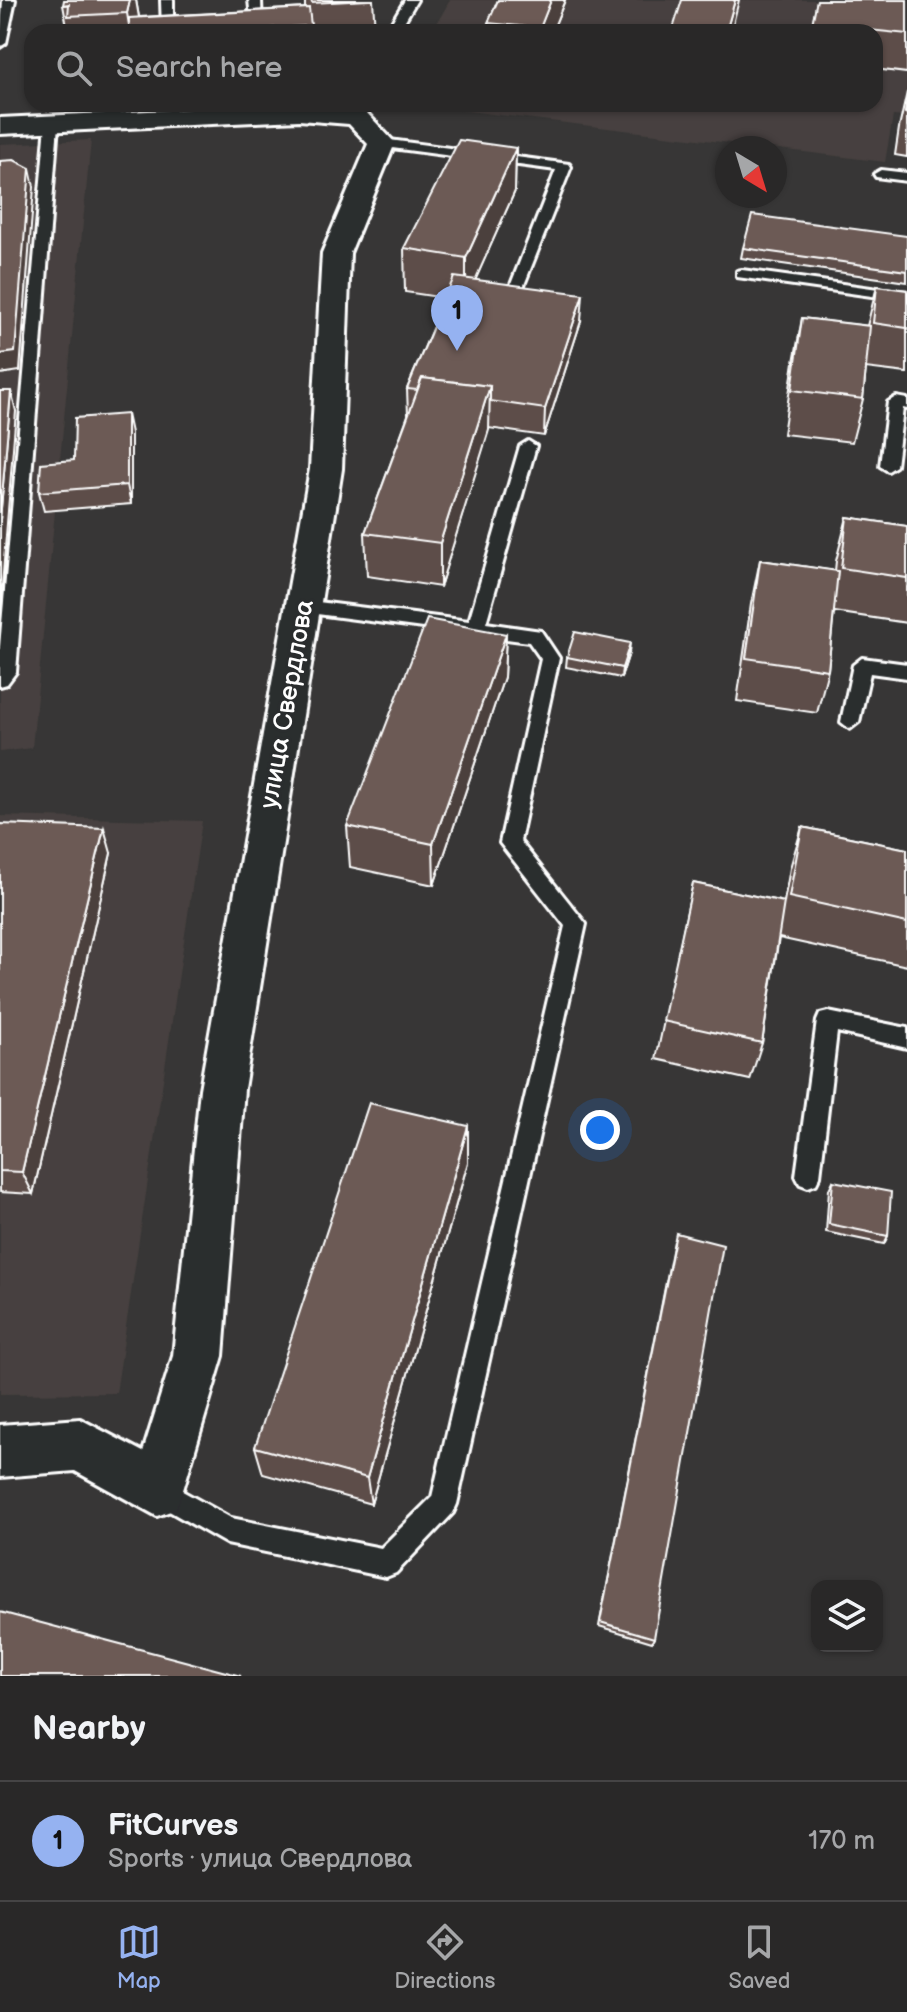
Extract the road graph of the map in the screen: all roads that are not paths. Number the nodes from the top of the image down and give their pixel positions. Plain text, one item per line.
1 (9, 0) edge
2 (167, 0) edge
3 (255, 0) edge
4 (411, 0) edge
5 (168, 24) edge
6 (258, 24) edge
7 (397, 24) edge
8 (0, 43) edge
9 (366, 122) edge
10 (52, 124) junction
11 (0, 126) edge
12 (881, 174) dead end
13 (907, 177) edge
14 (742, 274) dead end
15 (515, 292) edge
16 (907, 297) edge
17 (907, 404) edge
18 (528, 446) dead end
19 (888, 466) dead end
20 (302, 606) junction
21 (476, 628) junction
22 (907, 671) edge
23 (0, 679) edge
24 (850, 722) dead end
25 (907, 1038) edge
26 (808, 1176) dead end
27 (0, 1451) edge
28 (157, 1490) junction

1 - 8 lane
2 - 5 lane
3 - 6 lane
4 - 7 lane
9 - 10 street
9 - 15 lane
9 - 20 street, улица Свердлова
10 - 11 street
10 - 23 lane
12 - 13 lane
14 - 16 lane
17 - 19 lane
18 - 21 lane
20 - 21 lane
20 - 28 street, улица Свердлова
21 - 28 lane
22 - 24 lane
25 - 26 lane
27 - 28 street

